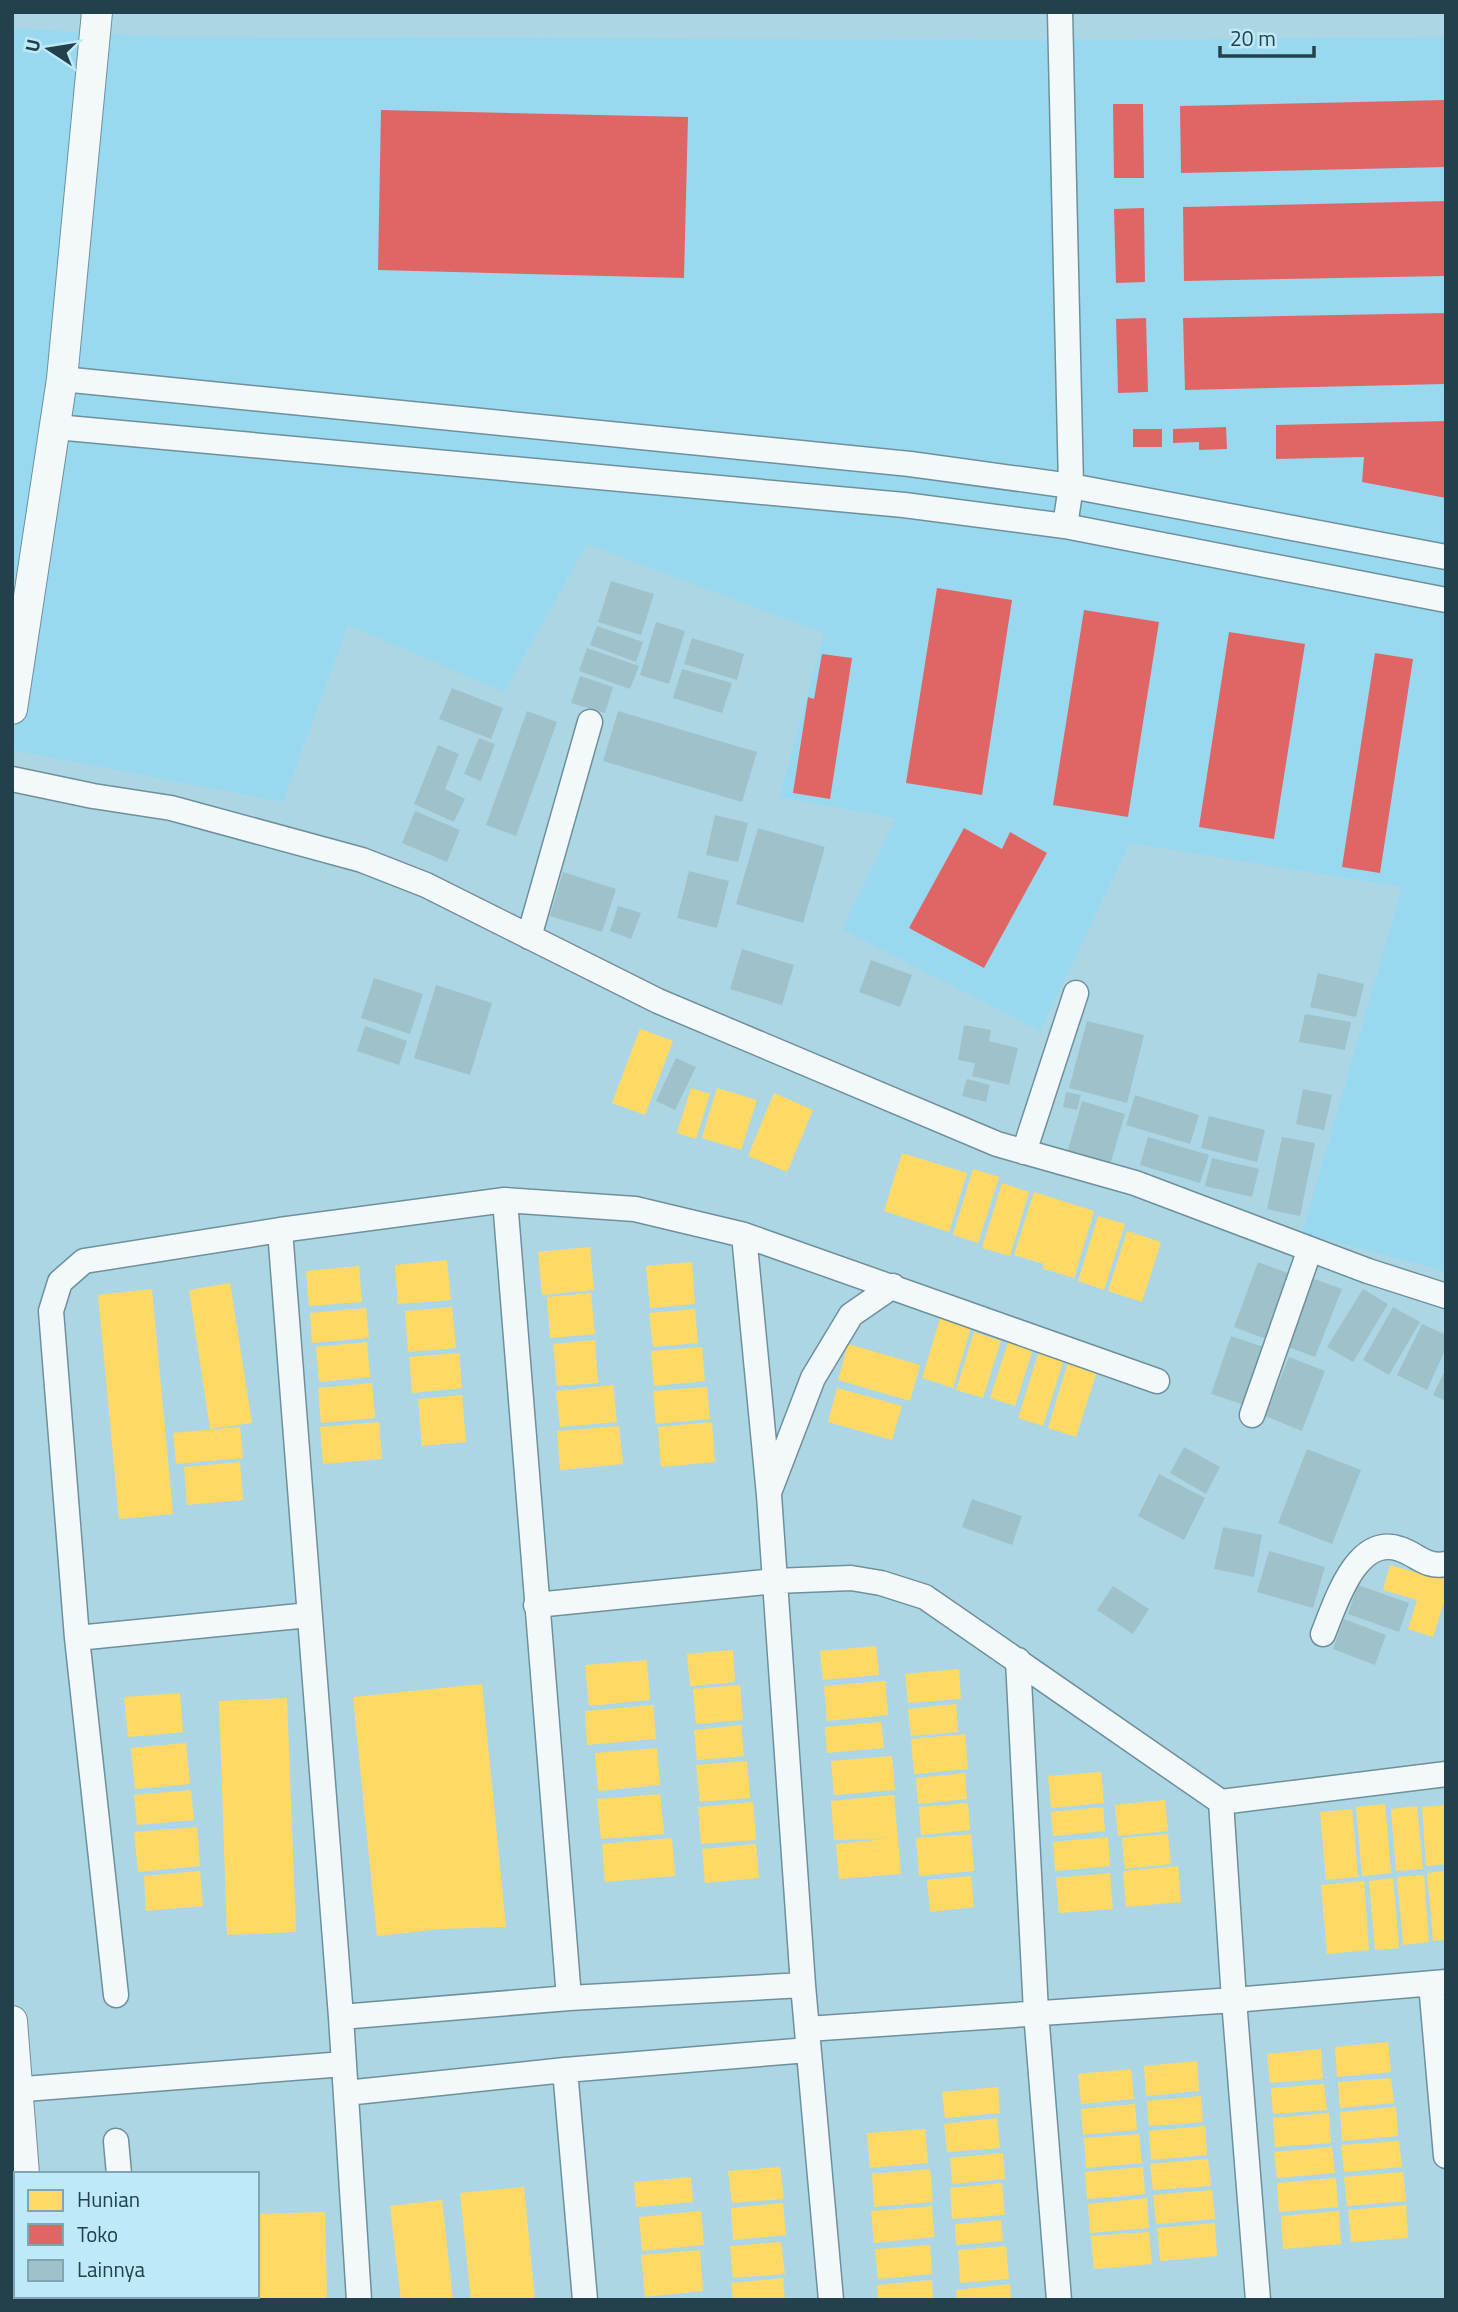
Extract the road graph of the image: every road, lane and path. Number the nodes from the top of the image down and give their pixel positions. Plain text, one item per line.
1 (97, 12) edge
2 (1060, 12) edge
3 (62, 379) junction
4 (56, 427) junction
5 (1071, 486) junction
6 (1065, 526) junction
7 (1446, 557) edge
8 (1446, 600) edge
9 (12, 709) edge
10 (590, 722) dead end
11 (12, 779) edge
12 (529, 937) junction
13 (1076, 993) dead end
14 (1024, 1153) junction
15 (505, 1200) junction
16 (279, 1230) junction
17 (744, 1235) junction
18 (1310, 1249) junction
19 (893, 1286) junction
20 (1446, 1296) edge
21 (1157, 1381) dead end
22 (1252, 1415) dead end
23 (769, 1495) junction
24 (1446, 1564) edge
25 (775, 1581) junction
26 (536, 1605) junction
27 (309, 1615) junction
28 (1323, 1634) dead end
29 (77, 1638) junction
30 (1018, 1660) junction
31 (1446, 1774) edge
32 (1221, 1802) junction
33 (1438, 1983) edge
34 (803, 1984) junction
35 (116, 1995) dead end
36 (569, 1998) junction
37 (1234, 2000) junction
38 (1036, 2012) junction
39 (341, 2017) junction
40 (12, 2021) edge
41 (807, 2039) junction
42 (344, 2064) junction
43 (565, 2070) junction
44 (15, 2090) edge
45 (346, 2093) junction
46 (116, 2141) dead end
47 (1446, 2156) edge
48 (24, 2172) edge
49 (119, 2172) edge
50 (359, 2300) edge
51 (585, 2300) edge
52 (831, 2300) edge
53 (1059, 2300) edge
54 (1258, 2300) edge

1 - 3 street
2 - 5 street
3 - 4 street
3 - 5 street
4 - 6 street
4 - 9 street
5 - 6 street
5 - 7 street
6 - 8 street
10 - 12 street
11 - 12 street
12 - 14 street
13 - 14 street
14 - 18 street
15 - 16 street
15 - 17 street
15 - 26 street
16 - 27 street
16 - 29 street
17 - 19 street
17 - 23 street
18 - 20 street
18 - 22 street
19 - 21 street
19 - 23 street
23 - 25 street
24 - 28 street
25 - 26 street
25 - 30 street
25 - 34 street
26 - 36 street
27 - 29 street
27 - 39 street
29 - 35 street
30 - 32 street
30 - 38 street
31 - 32 street
32 - 37 street
33 - 37 street
33 - 47 street
34 - 36 street
34 - 41 street
36 - 39 street
37 - 38 street
37 - 54 street
38 - 41 street
38 - 53 street
39 - 42 street
40 - 44 street
41 - 43 street
41 - 52 street
42 - 44 street
42 - 45 street
43 - 45 street
43 - 51 street
44 - 48 street
45 - 50 street
46 - 49 street

